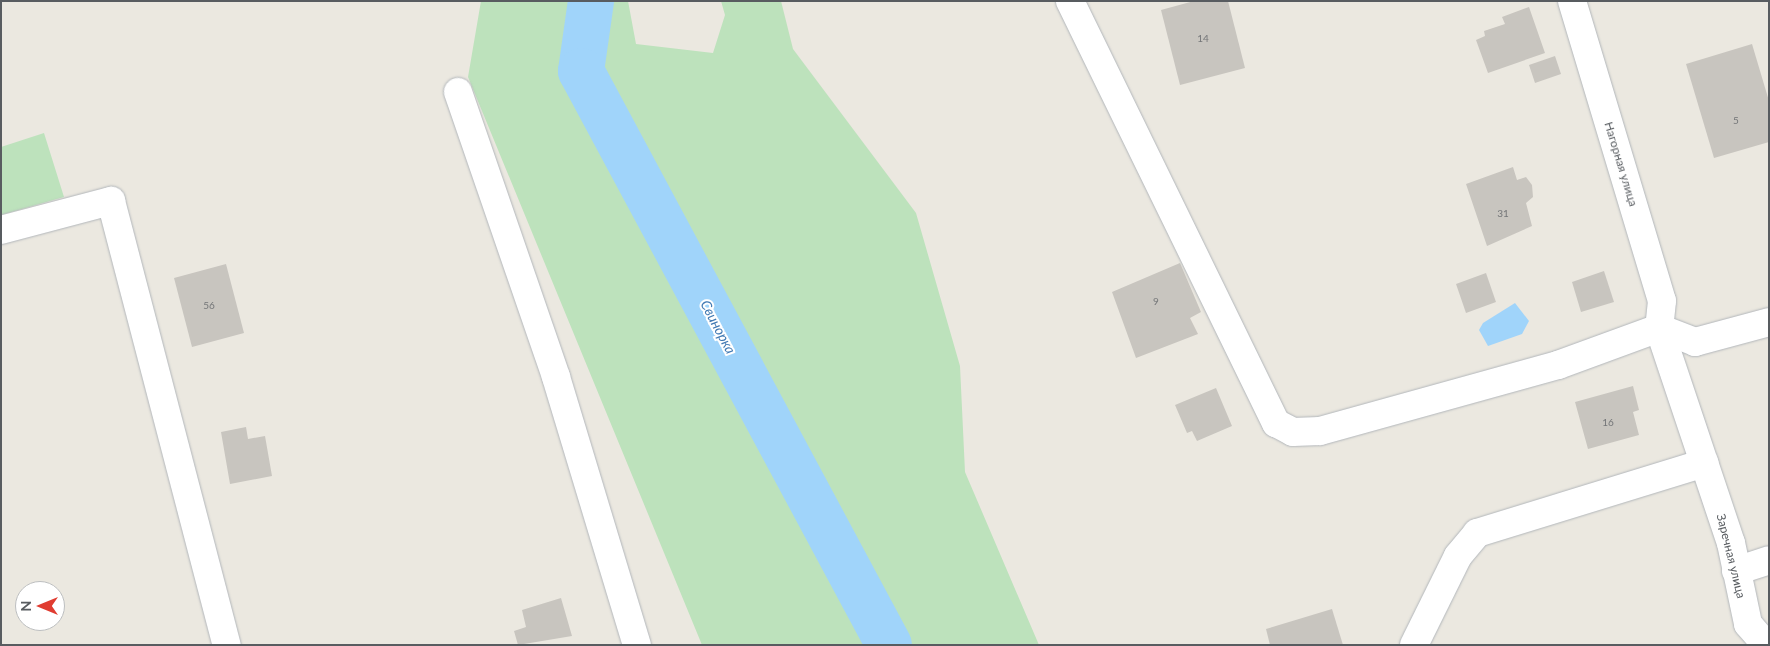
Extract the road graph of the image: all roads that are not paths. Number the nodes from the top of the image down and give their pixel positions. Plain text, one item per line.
1 (1070, 1) edge
2 (1572, 1) edge
3 (458, 92) dead end
4 (1, 230) edge
5 (1769, 322) edge
6 (1659, 328) junction
7 (1704, 463) junction
8 (1769, 560) edge
9 (1736, 571) junction
10 (227, 645) edge
11 (636, 645) edge
12 (1414, 645) edge
13 (1766, 645) edge

1 - 6 street
2 - 6 street, Нагорная улица
3 - 11 street
4 - 10 street
5 - 6 street
6 - 7 street, Заречная улица
7 - 9 street, Заречная улица
7 - 12 street
8 - 9 street
9 - 13 street, Заречная улица

